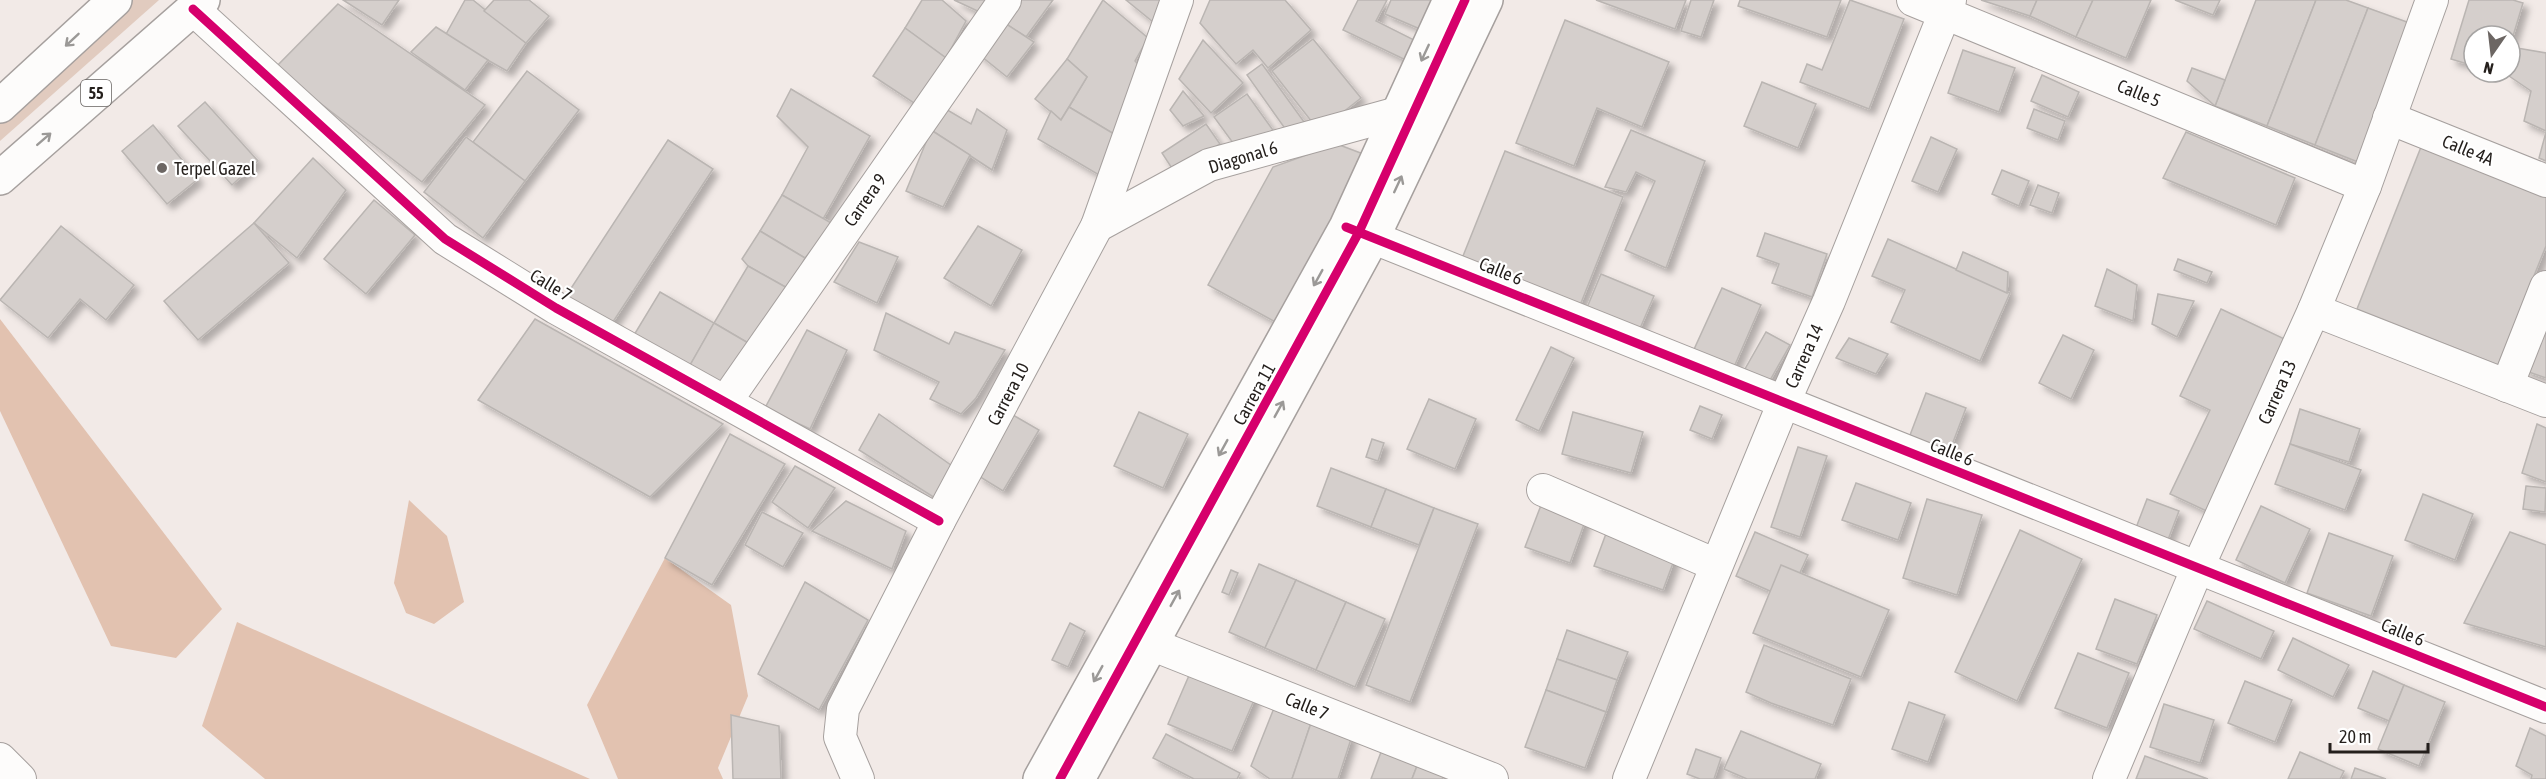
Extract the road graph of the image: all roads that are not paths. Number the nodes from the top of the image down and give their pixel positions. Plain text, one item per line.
1 (115, 0) edge
2 (1005, 0) edge
3 (1177, 0) edge
4 (1450, 0) edge
5 (1486, 0) edge
6 (1913, 0) edge
7 (2432, 0) edge
8 (198, 4) edge
9 (1947, 7) edge
10 (0, 106) edge
11 (1398, 113) junction
12 (2389, 118) junction
13 (0, 178) edge
14 (2546, 181) edge
15 (2365, 186) junction
16 (1098, 226) junction
17 (1360, 232) junction
18 (2546, 287) edge
19 (2314, 310) junction
20 (2507, 386) junction
21 (726, 401) junction
22 (2546, 401) edge
23 (1784, 402) junction
24 (1543, 490) dead end
25 (939, 521) junction
26 (1716, 565) junction
27 (2198, 567) junction
28 (1136, 638) junction
29 (2546, 707) edge
30 (0, 759) edge
31 (20, 779) edge
32 (858, 779) edge
33 (1040, 779) edge
34 (1078, 779) edge
35 (1492, 779) edge
36 (1629, 779) edge
37 (2109, 779) edge

1 -> 10 main road
2 - 21 street, Carrera 9
3 - 16 street, Carrera 10
4 -> 11 main road, Carrera 11
17 -> 5 main road, Carrera 11
6 - 9 street, Calle 5
7 - 12 street, Carrera 13
13 -> 8 main road, 55
8 - 21 street, Calle 7
9 - 15 street, Calle 5
9 - 23 street, Carrera 14
11 - 16 street, Diagonal 6
11 - 17 main road, Carrera 11
12 - 14 street, Calle 4A
12 - 15 street, Carrera 13
15 - 19 street, Carrera 13
16 - 25 street, Carrera 10
17 - 23 street, Calle 6
17 - 28 main road, Carrera 11
18 - 20 street
19 - 20 street
19 - 27 street, Carrera 13
20 - 22 street
21 - 25 street, Calle 7
23 - 26 street, Carrera 14
23 - 27 street, Calle 6
24 - 26 street
25 - 32 street, Carrera 10
26 - 36 street, Carrera 14
27 - 29 street, Calle 6
27 - 37 street, Carrera 13
28 -> 33 main road, Carrera 11
28 - 34 main road, Carrera 11
28 - 35 street, Calle 7
30 - 31 street

